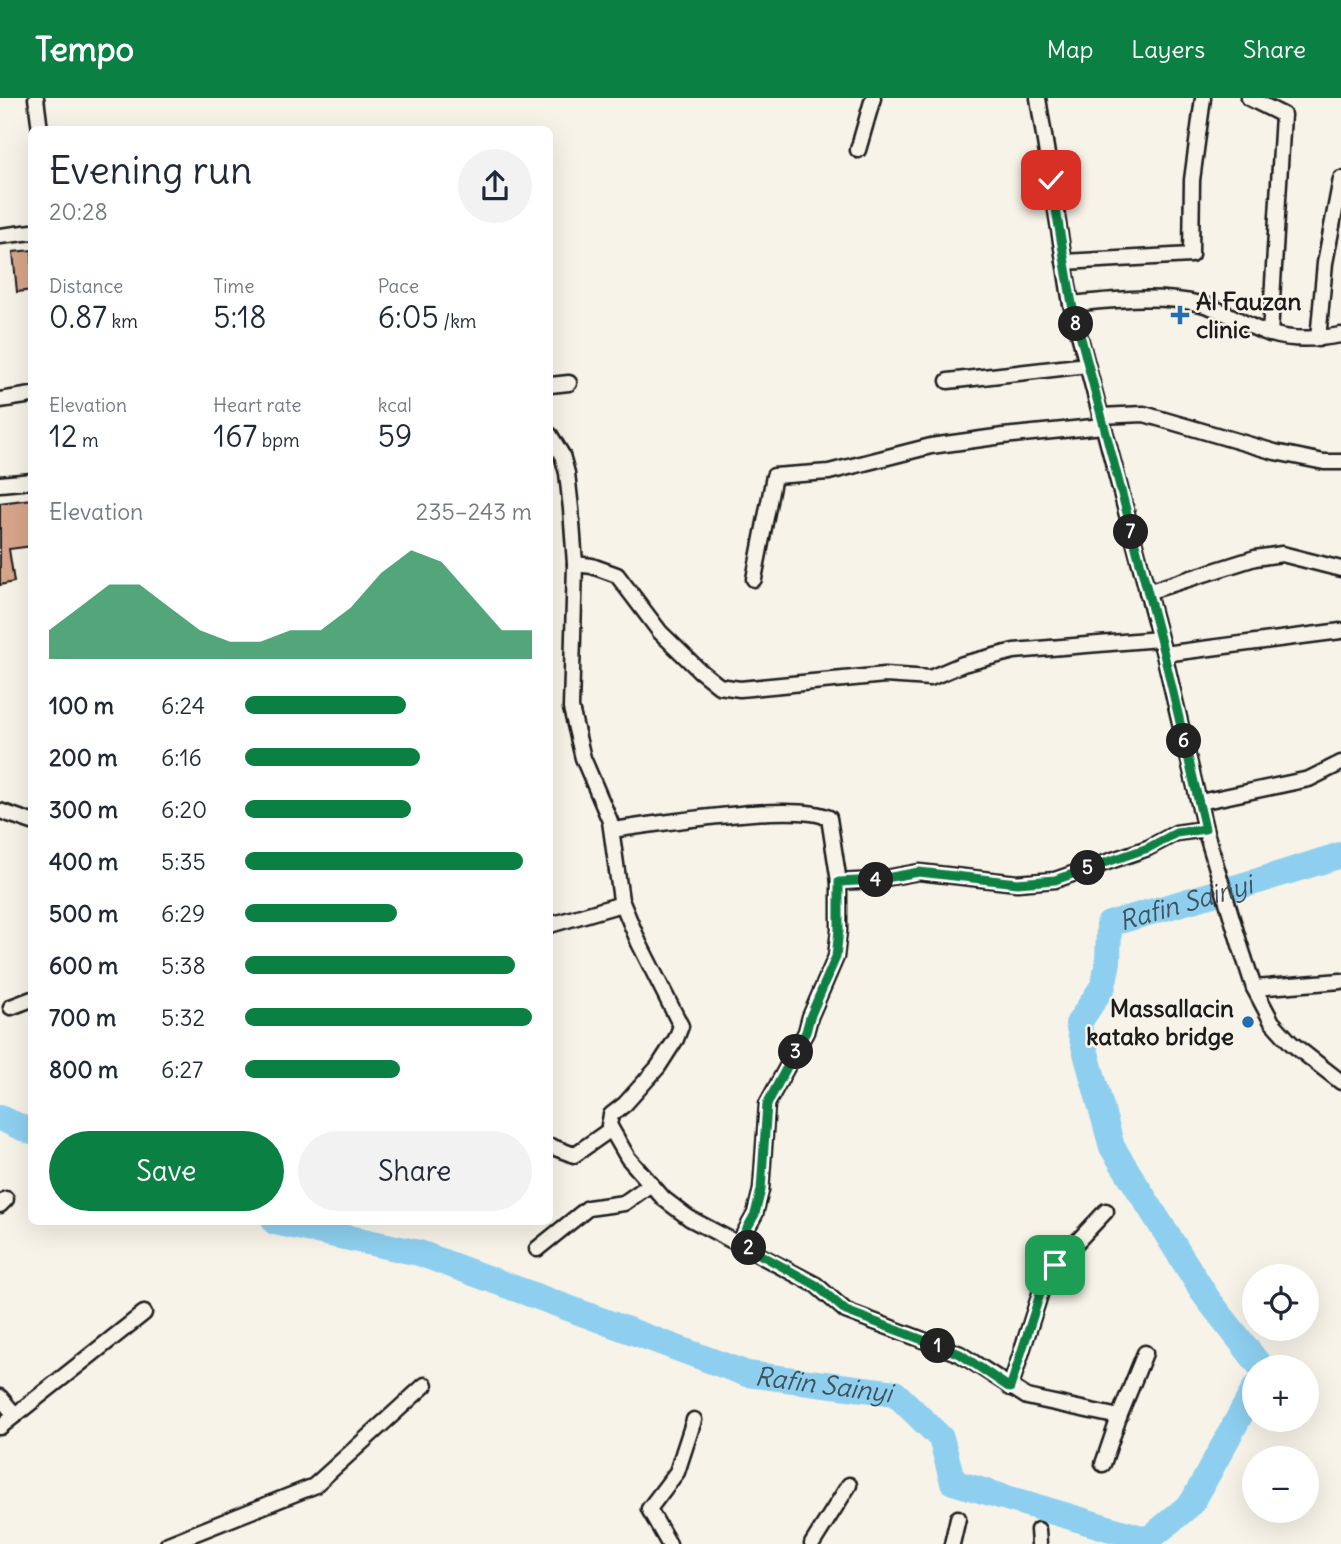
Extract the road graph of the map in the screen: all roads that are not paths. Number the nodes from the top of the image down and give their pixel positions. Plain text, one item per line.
1 (36, 98) edge
2 (873, 98) edge
3 (1038, 98) edge
4 (1203, 98) edge
5 (1250, 98) edge
6 (40, 126) edge
7 (858, 150) dead end
8 (1341, 179) edge
9 (28, 232) edge
10 (0, 236) edge
11 (1064, 262) junction
12 (1072, 304) junction
13 (1270, 334) junction
14 (1341, 335) edge
15 (1318, 339) junction
16 (1087, 365) junction
17 (948, 381) dead end
18 (569, 383) dead end
19 (553, 385) edge
20 (28, 396) edge
21 (0, 400) edge
22 (1102, 421) junction
23 (553, 440) edge
24 (1341, 462) edge
25 (28, 481) edge
26 (0, 484) edge
27 (575, 564) junction
28 (1341, 569) edge
29 (754, 579) dead end
30 (1147, 592) junction
31 (1341, 631) edge
32 (1159, 639) junction
33 (1164, 654) junction
34 (1341, 763) edge
35 (1200, 802) junction
36 (0, 811) edge
37 (28, 821) edge
38 (1205, 829) junction
39 (612, 830) junction
40 (839, 882) junction
41 (622, 904) junction
42 (553, 924) edge
43 (1341, 981) edge
44 (1254, 988) junction
45 (28, 1001) edge
46 (11, 1007) dead end
47 (1341, 1082) edge
48 (611, 1129) junction
49 (553, 1147) edge
50 (651, 1184) junction
51 (1106, 1211) dead end
52 (739, 1243) junction
53 (537, 1249) dead end
54 (144, 1314) dead end
55 (1145, 1353) dead end
56 (425, 1385) dead end
57 (1010, 1388) junction
58 (0, 1397) edge
59 (15, 1415) junction
60 (1119, 1417) junction
61 (694, 1420) dead end
62 (0, 1427) edge
63 (1103, 1464) dead end
64 (849, 1485) dead end
65 (958, 1518) dead end
66 (168, 1544) edge
67 (669, 1544) edge
68 (813, 1544) edge
69 (952, 1544) edge

1 - 6 street
2 - 7 street
3 - 11 street
4 - 11 street
5 - 13 street
8 - 15 street
9 - 10 street
11 - 12 street
12 - 13 street
12 - 16 street
13 - 15 street
14 - 15 street
16 - 17 street
16 - 22 street
18 - 19 street
20 - 21 street
22 - 24 street
22 - 29 street
22 - 30 street
23 - 27 street
25 - 26 street
27 - 32 street
27 - 39 street
28 - 30 street
30 - 32 street
31 - 33 street
32 - 33 street
33 - 35 street
34 - 35 street
35 - 38 street
36 - 37 street
38 - 40 street
38 - 44 street
39 - 40 street
39 - 41 street
40 - 52 street
41 - 42 street
41 - 48 street
43 - 44 street
44 - 47 street
45 - 46 street
48 - 49 street
48 - 50 street
50 - 52 street
50 - 53 street
51 - 57 street
52 - 57 street
54 - 59 street
55 - 60 street
56 - 66 street
57 - 60 street
58 - 59 street
59 - 62 street
60 - 63 street
61 - 67 street
64 - 68 street
65 - 69 street

